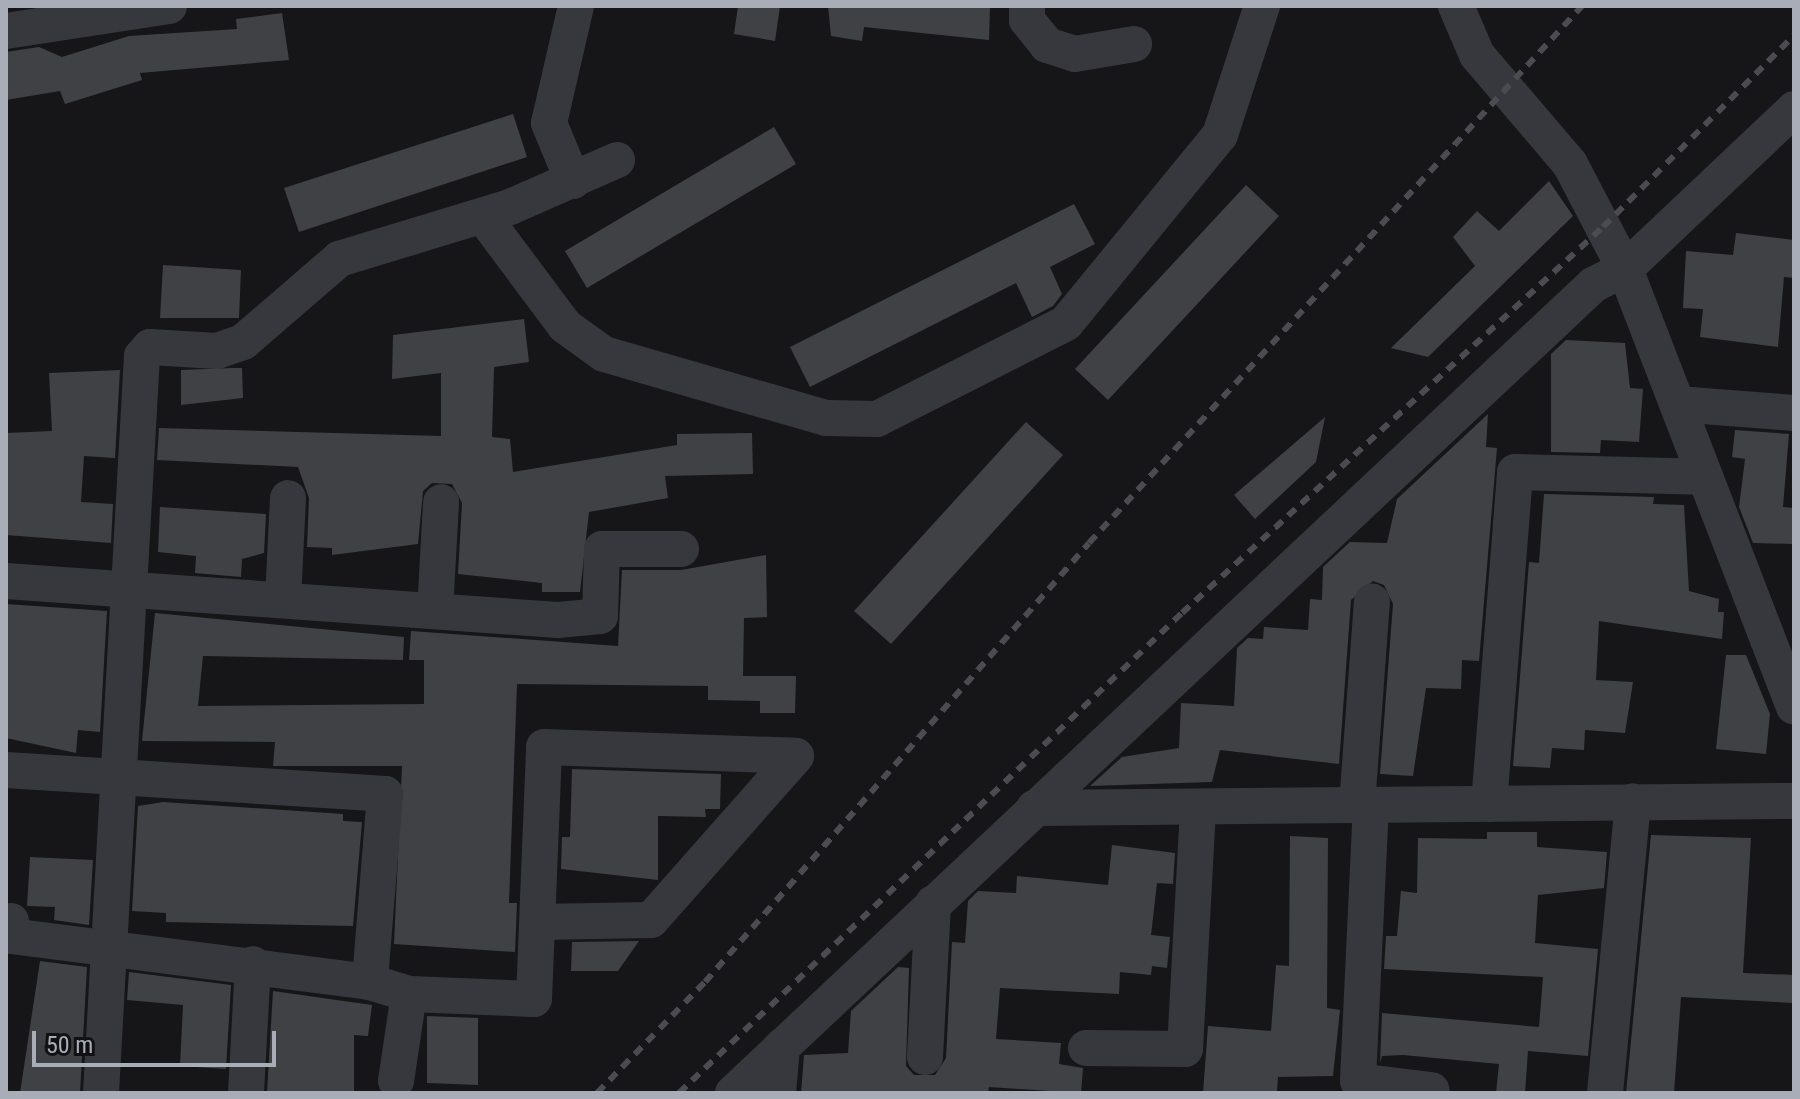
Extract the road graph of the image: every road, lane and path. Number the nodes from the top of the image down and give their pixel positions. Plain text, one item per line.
1 (169, 6) edge
2 (576, 6) edge
3 (1027, 6) edge
4 (1262, 6) edge
5 (1456, 6) edge
6 (6, 31) edge
7 (1134, 44) dead end
8 (1794, 109) edge
9 (617, 160) dead end
10 (573, 181) junction
11 (483, 216) junction
12 (1625, 269) junction
13 (1677, 404) junction
14 (1794, 413) edge
15 (1700, 477) junction
16 (288, 498) dead end
17 (441, 502) dead end
18 (681, 549) dead end
19 (6, 581) edge
20 (129, 590) junction
21 (283, 600) junction
22 (1372, 602) dead end
23 (435, 611) junction
24 (1794, 707) edge
25 (6, 770) edge
26 (123, 777) junction
27 (1633, 801) junction
28 (1794, 801) edge
29 (1489, 804) junction
30 (1364, 805) junction
31 (1034, 808) junction
32 (1198, 809) junction
33 (933, 903) junction
34 (11, 921) dead end
35 (539, 922) junction
36 (110, 944) junction
37 (253, 964) junction
38 (370, 982) junction
39 (409, 994) junction
40 (782, 1046) junction
41 (1086, 1048) dead end
42 (925, 1057) dead end
43 (396, 1081) dead end
44 (1431, 1090) dead end
45 (101, 1093) edge
46 (246, 1093) edge
47 (733, 1093) edge
48 (778, 1093) edge
49 (1605, 1093) edge

1 - 6 street
2 - 10 street
3 - 7 street
4 - 11 street
5 - 12 street
8 - 12 street
9 - 10 street
10 - 11 street
11 - 20 street
12 - 13 street
12 - 31 street
13 - 14 street
13 - 15 street
15 - 24 street
15 - 29 street
16 - 21 street
17 - 23 street
18 - 23 street
19 - 20 street
20 - 21 street
20 - 26 street
21 - 23 street
22 - 30 street
25 - 26 street
26 - 36 street
26 - 38 street
27 - 28 street
27 - 29 street
27 - 49 street
29 - 30 street
30 - 32 street
30 - 44 street
31 - 32 street
31 - 33 street
32 - 41 street
33 - 40 street
33 - 42 street
34 - 36 street
35 - 35 street
35 - 39 street
36 - 37 street
36 - 45 street
37 - 38 street
37 - 46 street
38 - 39 street
39 - 43 street
40 - 47 street
40 - 48 street

